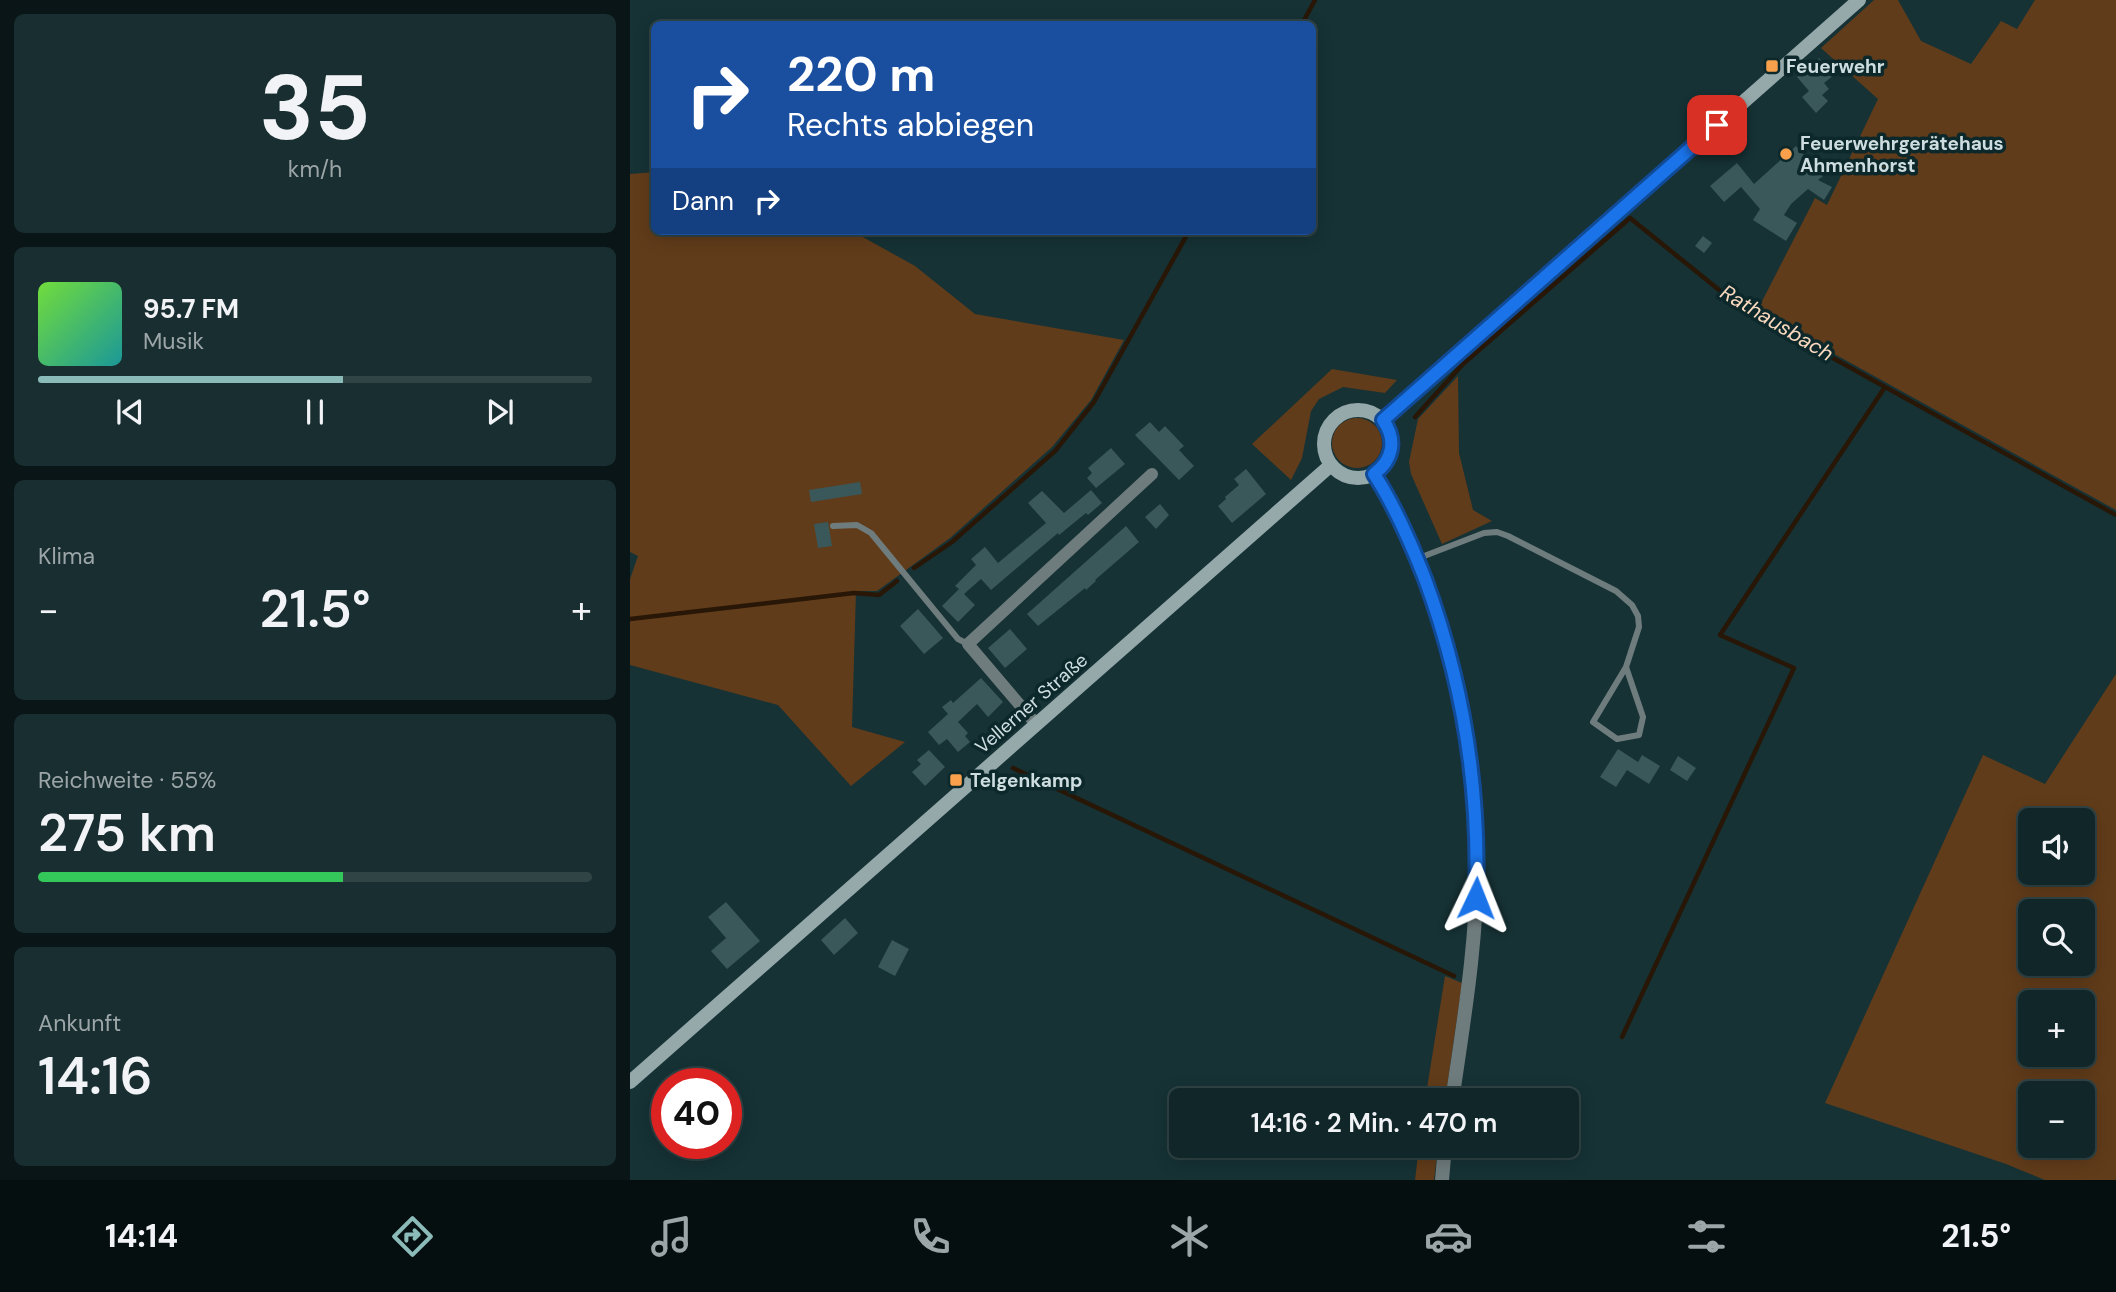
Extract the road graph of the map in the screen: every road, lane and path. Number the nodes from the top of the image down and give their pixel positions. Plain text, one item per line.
1 (1859, 0) edge
2 (1383, 420) junction
3 (1331, 465) junction
4 (1152, 474) dead end
5 (1374, 474) junction
6 (833, 526) dead end
7 (1417, 559) junction
8 (968, 644) junction
9 (1626, 667) junction
10 (1036, 724) junction
11 (630, 1082) edge
12 (1453, 1088) edge
13 (1444, 1158) edge
14 (1442, 1180) edge

1 - 2 main road
2 - 3 main road
2 - 5 main road
3 - 5 main road
3 - 10 main road, Vellerner Straße
4 - 8 street
5 - 7 street
6 - 8 lane
7 - 9 lane
7 - 12 street
8 - 10 street
9 - 9 lane
10 - 11 main road, Vellerner Straße
13 - 14 street

